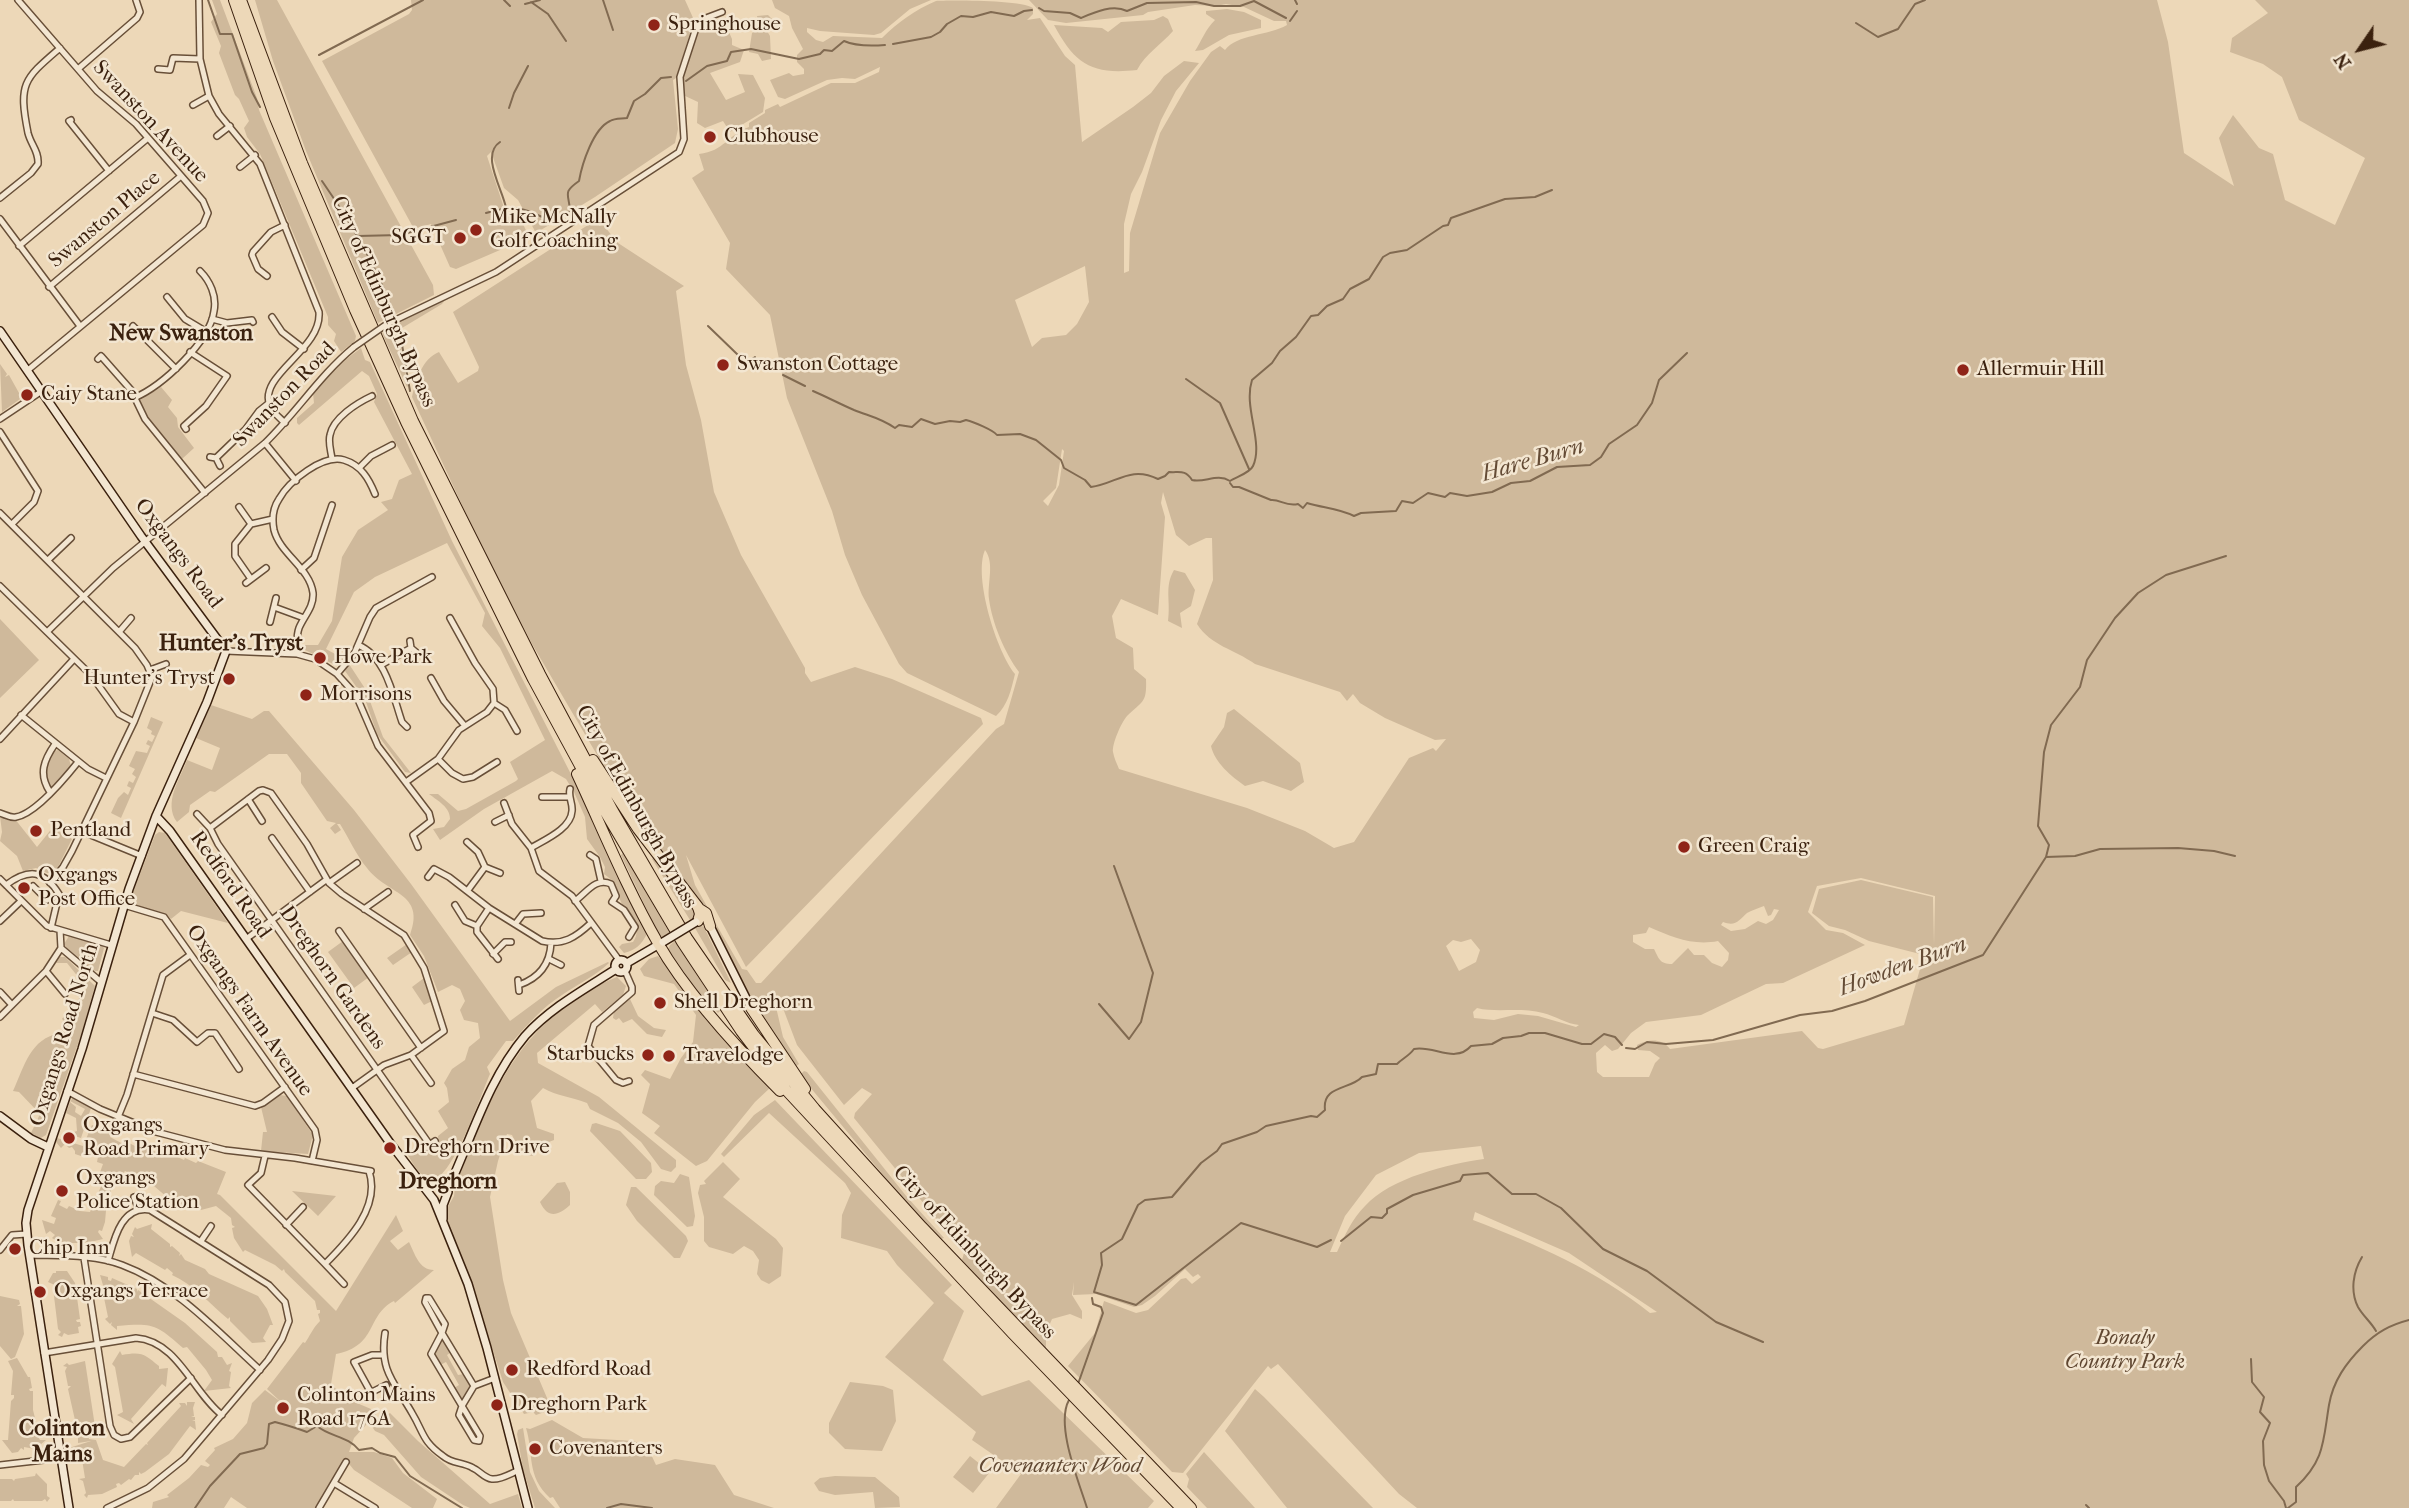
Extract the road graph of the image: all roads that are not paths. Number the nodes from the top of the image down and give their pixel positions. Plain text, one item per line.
1 (18, 0) edge
2 (136, 0) edge
3 (199, 0) edge
4 (228, 0) edge
5 (234, 0) edge
6 (243, 0) edge
7 (722, 12) dead end
8 (60, 48) junction
9 (201, 59) junction
10 (78, 69) junction
11 (159, 69) dead end
12 (209, 96) junction
13 (193, 106) dead end
14 (275, 118) junction
15 (71, 120) dead end
16 (230, 126) junction
17 (217, 136) dead end
18 (148, 138) junction
19 (255, 155) junction
20 (240, 167) dead end
21 (109, 171) junction
22 (181, 176) junction
23 (2, 194) edge
24 (0, 219) edge
25 (285, 225) junction
26 (19, 246) junction
27 (202, 271) dead end
28 (267, 276) dead end
29 (49, 287) junction
30 (169, 297) dead end
31 (272, 317) dead end
32 (212, 319) junction
33 (253, 322) dead end
34 (80, 326) junction
35 (135, 327) dead end
36 (0, 331) edge
37 (205, 331) junction
38 (303, 348) junction
39 (190, 352) junction
40 (98, 359) dead end
41 (176, 369) junction
42 (27, 370) junction
43 (231, 370) dead end
44 (227, 376) junction
45 (42, 391) junction
46 (134, 398) junction
47 (369, 400) dead end
48 (269, 403) junction
49 (0, 419) edge
50 (285, 423) junction
51 (186, 429) dead end
52 (0, 432) edge
53 (265, 443) junction
54 (390, 449) dead end
55 (332, 459) junction
56 (220, 466) dead end
57 (359, 468) junction
58 (296, 481) junction
59 (205, 493) junction
60 (375, 494) dead end
61 (332, 505) dead end
62 (239, 507) dead end
63 (0, 513) edge
64 (329, 513) junction
65 (336, 515) dead end
66 (273, 519) junction
67 (12, 524) junction
68 (251, 524) junction
69 (71, 538) dead end
70 (145, 542) junction
71 (48, 560) junction
72 (266, 568) dead end
73 (301, 570) junction
74 (0, 586) edge
75 (432, 587) dead end
76 (83, 596) junction
77 (276, 598) dead end
78 (274, 607) junction
79 (131, 618) dead end
80 (304, 618) junction
81 (450, 618) dead end
82 (270, 622) dead end
83 (47, 632) junction
84 (119, 632) junction
85 (410, 641) dead end
86 (358, 645) junction
87 (411, 648) junction
88 (226, 651) junction
89 (417, 653) dead end
90 (297, 654) junction
91 (74, 659) junction
92 (166, 663) dead end
93 (381, 665) junction
94 (150, 670) junction
95 (337, 674) junction
96 (536, 677) junction
97 (431, 683) dead end
98 (494, 703) junction
99 (21, 715) junction
100 (519, 719) dead end
101 (134, 722) junction
102 (512, 724) junction
103 (396, 726) dead end
104 (465, 726) junction
105 (517, 731) dead end
106 (0, 740) edge
107 (55, 744) junction
108 (438, 759) junction
109 (78, 762) junction
110 (492, 764) dead end
111 (106, 778) junction
112 (406, 782) junction
113 (570, 789) dead end
114 (50, 792) junction
115 (542, 797) dead end
116 (569, 797) junction
117 (164, 799) junction
118 (247, 799) junction
119 (503, 803) dead end
120 (0, 813) edge
121 (197, 814) dead end
122 (509, 815) junction
123 (156, 816) junction
124 (262, 821) dead end
125 (495, 822) dead end
126 (210, 828) junction
127 (152, 829) junction
128 (81, 831) junction
129 (170, 831) junction
130 (406, 833) dead end
131 (413, 835) junction
132 (272, 838) dead end
133 (467, 842) dead end
134 (418, 847) dead end
135 (531, 848) junction
136 (590, 855) dead end
137 (142, 856) junction
138 (357, 863) dead end
139 (485, 867) junction
140 (500, 873) dead end
141 (428, 877) dead end
142 (0, 879) edge
143 (601, 881) junction
144 (327, 882) junction
145 (50, 883) junction
146 (5, 885) junction
147 (33, 886) dead end
148 (467, 890) junction
149 (310, 892) junction
150 (388, 892) dead end
151 (47, 900) dead end
152 (21, 901) junction
153 (575, 901) junction
154 (124, 905) junction
155 (455, 905) dead end
156 (698, 907) junction
157 (489, 908) junction
158 (364, 909) junction
159 (537, 915) dead end
160 (0, 920) edge
161 (271, 920) junction
162 (697, 922) junction
163 (516, 923) junction
164 (591, 923) junction
165 (477, 926) junction
166 (710, 926) junction
167 (51, 928) junction
168 (61, 930) junction
169 (339, 931) dead end
170 (629, 937) dead end
171 (246, 939) junction
172 (511, 942) dead end
173 (551, 943) junction
174 (661, 943) junction
175 (111, 945) junction
176 (61, 948) junction
177 (191, 954) junction
178 (549, 959) junction
179 (619, 960) junction
180 (561, 965) dead end
181 (626, 967) junction
182 (616, 969) junction
183 (46, 971) junction
184 (101, 982) junction
185 (519, 985) dead end
186 (0, 992) edge
187 (65, 994) dead end
188 (12, 1005) junction
189 (751, 1008) joint
190 (152, 1013) junction
191 (0, 1017) edge
192 (421, 1048) junction
193 (411, 1055) junction
194 (239, 1069) dead end
195 (377, 1069) junction
196 (133, 1074) junction
197 (629, 1081) dead end
198 (431, 1083) dead end
199 (285, 1087) junction
200 (352, 1088) junction
201 (68, 1091) junction
202 (0, 1116) edge
203 (118, 1117) junction
204 (430, 1145) dead end
205 (48, 1147) junction
206 (265, 1156) junction
207 (312, 1161) junction
208 (850, 1161) junction
209 (867, 1166) junction
210 (458, 1168) junction
211 (420, 1179) junction
212 (439, 1183) junction
213 (448, 1189) junction
214 (432, 1196) junction
215 (135, 1197) dead end
216 (445, 1200) junction
217 (303, 1207) dead end
218 (139, 1210) junction
219 (444, 1224) junction
220 (286, 1225) junction
221 (211, 1226) dead end
222 (27, 1234) junction
223 (201, 1241) junction
224 (0, 1250) edge
225 (30, 1255) junction
226 (84, 1258) junction
227 (108, 1261) junction
228 (325, 1264) junction
229 (344, 1284) dead end
230 (385, 1332) dead end
231 (442, 1333) junction
232 (97, 1344) junction
233 (44, 1353) junction
234 (383, 1355) junction
235 (260, 1370) junction
236 (191, 1378) junction
237 (495, 1378) junction
238 (386, 1385) dead end
239 (474, 1386) junction
240 (462, 1406) junction
241 (222, 1415) junction
242 (61, 1458) junction
243 (346, 1462) dead end
244 (0, 1465) edge
245 (517, 1471) junction
246 (334, 1483) junction
247 (124, 1501) junction
248 (69, 1508) edge
249 (107, 1508) edge
250 (128, 1508) edge
251 (319, 1508) edge
252 (375, 1508) edge
253 (528, 1508) edge
254 (1181, 1508) edge
255 (1191, 1508) edge

1 - 8 street, Swanston Avenue
2 - 10 street
3 - 9 street
4 - 14 highway
5 - 14 highway, City of Edinburgh Bypass
6 - 96 highway, City of Edinburgh Bypass
7 - 50 street, Swanston Road, bridge
8 - 10 street, Swanston Avenue
8 - 23 street
9 - 11 street
9 - 12 street
10 - 18 street, Swanston Avenue
12 - 13 street
12 - 16 street
14 - 96 highway, City of Edinburgh Bypass
15 - 21 street
16 - 17 street
16 - 19 street
18 - 21 street
18 - 22 street, Swanston Avenue
19 - 20 street
19 - 25 street
21 - 26 street
22 - 29 street, Swanston Place
22 - 34 street, Swanston Avenue
24 - 26 street
25 - 28 street
25 - 38 street
26 - 29 street
27 - 32 street
29 - 34 street
30 - 37 street
31 - 38 street
32 - 33 street
32 - 37 street
34 - 42 street, Swanston Avenue
35 - 41 street
36 - 42 main road, Oxgangs Road
37 - 39 street
38 - 48 street
39 - 41 street
39 - 44 street
40 - 46 street
41 - 46 street
42 - 45 main road, Oxgangs Road
43 - 44 street
44 - 51 street
45 - 49 street
45 - 70 main road, Oxgangs Road
46 - 59 street
47 - 55 street
48 - 50 street
48 - 56 street
50 - 53 street, Swanston Road
52 - 67 street
53 - 58 street
53 - 59 street, Swanston Road
54 - 57 street
55 - 57 street
55 - 58 street
57 - 60 street
58 - 66 street
59 - 70 street, Swanston Road
61 - 64 street
62 - 68 street
63 - 67 street
64 - 65 street
64 - 73 street
66 - 68 street
66 - 73 street
67 - 71 street
68 - 72 street
69 - 71 street
70 - 76 street, Swanston Road
70 - 88 main road, Oxgangs Road
71 - 76 street
73 - 80 street
74 - 83 street
75 - 86 street
76 - 83 street, Swanston Road
76 - 84 street
77 - 78 street
78 - 80 street
78 - 82 street
79 - 84 street
80 - 90 street
81 - 98 street
83 - 91 street
84 - 94 street
85 - 87 street
86 - 93 street
86 - 95 street
87 - 89 street
87 - 93 street
88 - 90 street
88 - 117 main road
90 - 95 street
91 - 99 street
91 - 101 street
92 - 94 street
93 - 103 street
94 - 101 street
95 - 112 street
96 - 156 highway
96 - 174 highway
96 - 208 highway, City of Edinburgh Bypass
96 - 209 highway, City of Edinburgh Bypass
97 - 104 street
98 - 102 street
98 - 104 street
99 - 106 street
99 - 107 street
100 - 102 street
101 - 111 street
102 - 105 street
104 - 108 street
107 - 109 street
107 - 114 street
108 - 110 street
108 - 112 street
109 - 111 street
109 - 114 street
111 - 128 street
112 - 131 street
113 - 116 street
114 - 120 street
115 - 116 street
116 - 135 street
117 - 123 main road
117 - 129 main road
118 - 124 street
118 - 126 street
118 - 144 street
119 - 122 street
121 - 126 street
122 - 125 street
122 - 135 street
123 - 127 main road, Oxgangs Road North
123 - 129 main road, Redford Road
126 - 161 street, Dreghorn Gardens
127 - 129 main road
127 - 137 main road, Oxgangs Road North
128 - 137 street
128 - 145 street
129 - 171 main road, Redford Road
130 - 131 street
131 - 134 street
132 - 149 street
133 - 139 street
135 - 153 street
136 - 143 street
137 - 154 main road, Oxgangs Road North
138 - 144 street
139 - 140 street
139 - 148 street
141 - 148 street
142 - 146 street
143 - 153 street
143 - 170 street
144 - 149 street
144 - 158 street
145 - 146 street
145 - 167 street
146 - 152 street
147 - 151 street
148 - 157 street
149 - 161 street
150 - 158 street
152 - 160 street
152 - 167 street
153 - 164 street
154 - 175 main road, Oxgangs Road North
154 - 177 street, Oxgangs Farm Avenue
155 - 165 street
156 - 162 highway
156 - 166 highway
157 - 163 street
157 - 165 street
158 - 192 street
159 - 163 street
161 - 171 street
161 - 195 street, Dreghorn Gardens
162 - 166 main road
162 - 174 main road, bridge
163 - 173 street
164 - 173 street
164 - 179 street
165 - 172 street
166 - 189 main road
167 - 168 street
168 - 175 street
168 - 176 street
169 - 192 street
171 - 200 main road, Redford Road
173 - 178 street
174 - 181 main road
174 - 208 highway
175 - 184 main road, Oxgangs Road North
176 - 183 street
176 - 184 street
177 - 190 street
177 - 199 street, Oxgangs Farm Avenue
178 - 180 street
178 - 185 street
179 - 181 main road
179 - 182 main road
181 - 182 main road
181 - 197 street
182 - 210 main road
183 - 187 street
183 - 188 street
184 - 201 main road, Oxgangs Road North
186 - 188 street
188 - 191 street
189 - 209 highway
190 - 194 street
190 - 196 street
192 - 193 street
193 - 195 street
193 - 198 street
195 - 200 street
195 - 204 street, Dreghorn Gardens
196 - 199 street
196 - 203 street
199 - 207 street, Oxgangs Farm Avenue
200 - 211 main road, Redford Road
201 - 203 street
201 - 205 main road, Oxgangs Road North
202 - 205 main road
203 - 206 street
205 - 222 main road, Oxgangs Road North
206 - 207 street
206 - 220 street
207 - 228 street
208 - 254 highway, City of Edinburgh Bypass
209 - 255 highway, City of Edinburgh Bypass
210 - 212 main road
210 - 213 main road
211 - 212 main road
211 - 214 main road, Redford Road
212 - 213 main road
212 - 214 main road
213 - 216 main road
214 - 216 main road
214 - 219 main road, Redford Road
215 - 218 street
216 - 219 main road, Redford Road
217 - 220 street
218 - 223 street
218 - 227 street
219 - 237 main road, Redford Road
220 - 228 street
221 - 223 street
222 - 224 street
222 - 225 main road, Oxgangs Road North
223 - 235 street
225 - 226 street
225 - 233 main road, Oxgangs Road North
226 - 227 street
226 - 232 street
227 - 235 street
228 - 229 street
230 - 234 street
231 - 231 street
231 - 239 street
231 - 240 street
232 - 233 street
232 - 236 street
232 - 236 street
233 - 242 main road, Oxgangs Road North
234 - 238 street
234 - 245 street
235 - 241 street
236 - 241 street
237 - 239 street
237 - 245 main road, Redford Road
239 - 240 street
240 - 240 street
241 - 247 street
242 - 244 street
242 - 248 main road, Oxgangs Road North
243 - 246 street
245 - 253 main road, Redford Road
246 - 251 street
246 - 252 street
247 - 249 street
247 - 250 street

